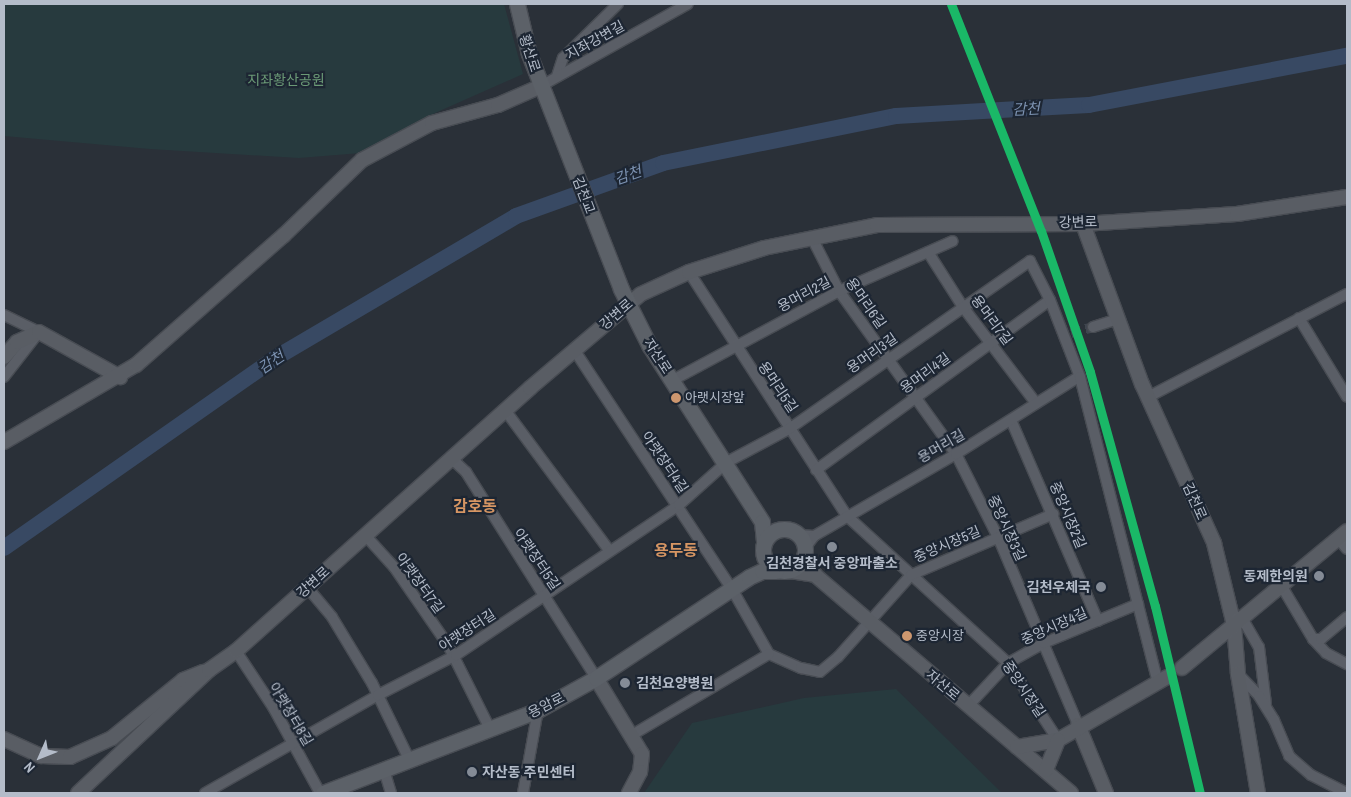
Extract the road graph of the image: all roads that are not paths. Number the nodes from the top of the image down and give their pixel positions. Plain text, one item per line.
1 (517, 4) edge
2 (618, 4) edge
3 (688, 4) edge
4 (557, 76) junction
5 (541, 86) junction
6 (548, 101) joint
7 (1347, 197) edge
8 (1083, 224) junction
9 (812, 238) junction
10 (952, 242) dead end
11 (928, 252) junction
12 (688, 272) junction
13 (839, 291) junction
14 (1347, 294) edge
15 (624, 295) junction
16 (1050, 300) junction
17 (963, 307) junction
18 (4, 315) edge
19 (1299, 318) junction
20 (1118, 319) junction
21 (1093, 327) tunnel mouth
22 (40, 332) junction
23 (992, 342) junction
24 (735, 346) junction
25 (575, 351) junction
26 (4, 357) edge
27 (889, 358) junction
28 (1080, 376) junction
29 (4, 377) edge
30 (120, 377) junction
31 (673, 380) junction
32 (917, 396) junction
33 (1148, 397) junction
34 (1347, 397) edge
35 (1036, 403) junction
36 (505, 410) junction
37 (1011, 420) junction
38 (789, 429) junction
39 (4, 442) edge
40 (956, 454) junction
41 (451, 458) junction
42 (727, 462) junction
43 (816, 470) junction
44 (678, 506) junction
45 (1053, 514) junction
46 (847, 516) junction
47 (762, 522) junction
48 (780, 529) junction
49 (365, 535) junction
50 (998, 537) junction
51 (1344, 539) edge
52 (806, 544) junction
53 (763, 548) junction
54 (609, 550) junction
55 (783, 571) junction
56 (814, 575) junction
57 (911, 575) junction
58 (749, 577) junction
59 (1281, 586) junction
60 (307, 587) junction
61 (732, 589) junction
62 (545, 594) junction
63 (1138, 604) junction
64 (1347, 617) edge
65 (1098, 621) junction
66 (1238, 622) junction
67 (868, 623) junction
68 (1313, 639) junction
69 (1044, 643) junction
70 (236, 651) junction
71 (769, 654) junction
72 (454, 656) junction
73 (1008, 663) junction
74 (1347, 664) edge
75 (1182, 668) dead end
76 (208, 670) junction
77 (1238, 674) junction
78 (596, 678) junction
79 (1162, 679) joint
80 (378, 695) junction
81 (968, 706) junction
82 (1267, 708) junction
83 (538, 710) junction
84 (1078, 725) junction
85 (490, 729) junction
86 (632, 735) junction
87 (4, 739) edge
88 (1058, 740) junction
89 (293, 743) junction
90 (1017, 747) junction
91 (410, 761) junction
92 (384, 770) junction
93 (1046, 770) junction
94 (1346, 790) edge
95 (78, 793) edge
96 (205, 793) edge
97 (321, 793) edge
98 (390, 793) edge
99 (523, 793) edge
100 (629, 793) edge
101 (1071, 793) edge
102 (1106, 793) edge
103 (1258, 793) edge

1 - 5 main road, 황산로
2 - 4 street
3 - 4 street, 지좌강변길
4 - 5 street, 지좌강변길
5 - 6 main road, 황산로
5 - 30 street
6 - 15 main road, 김천교
7 - 8 street, 강변로
8 - 9 street, 강변로
8 - 20 street, 김천로
9 - 12 street, 강변로
9 - 13 street, 용머리6길
10 - 11 street, 용머리2길
11 - 13 street, 용머리2길
11 - 17 street, 용머리7길
12 - 15 street, 강변로
12 - 24 street, 용머리5길
13 - 24 street, 용머리2길
13 - 27 street, 용머리6길
14 - 19 street
15 - 25 street, 강변로
15 - 31 main road, 자산로
16 - 17 street, 용머리3길
16 - 23 street, 용머리4길
16 - 28 street
17 - 23 street, 용머리7길
17 - 27 street, 용머리3길
18 - 22 street
19 - 33 street
19 - 34 street
20 - 21 street
20 - 33 street, 김천로
22 - 26 street
22 - 29 street
22 - 30 street
23 - 32 street, 용머리4길
23 - 35 street, 용머리7길
24 - 31 street, 용머리2길
24 - 38 street, 용머리5길
25 - 36 street, 강변로
25 - 44 street, 아랫장터4길
27 - 32 street, 용머리6길
27 - 38 street, 용머리3길
28 - 35 street, 용머리길
28 - 63 street
30 - 39 street
31 - 42 main road, 자산로
32 - 40 street, 용머리6길
32 - 43 street, 용머리4길
33 - 66 street, 김천로
35 - 37 street, 용머리길
36 - 41 street, 강변로
36 - 54 street
37 - 40 street, 용머리길
37 - 45 street, 중앙시장2길
38 - 42 street, 용머리3길
38 - 43 street, 용머리5길
40 - 46 street, 용머리길
40 - 50 street, 중앙시장3길
41 - 49 street, 강변로
41 - 62 street, 아랫장터5길
42 - 44 street, 아랫장터길
42 - 47 main road, 자산로
43 - 46 street, 용머리5길
44 - 54 street, 아랫장터길
44 - 61 street, 아랫장터4길
45 - 50 street, 중앙시장5길
45 - 65 street, 중앙시장2길
46 - 52 street, 용머리길
46 - 57 street, 중앙시장길
47 - 48 main road
47 - 53 main road
48 - 52 main road
48 - 53 main road
49 - 60 street, 강변로
49 - 72 street, 아랫장터7길
50 - 57 street, 중앙시장5길
50 - 69 street, 중앙시장3길
51 - 59 street
52 - 55 main road
52 - 56 street
53 - 55 main road
53 - 58 main road
54 - 62 street, 아랫장터길
55 - 56 street
55 - 58 main road
56 - 67 street, 자산로
57 - 67 street, 중앙시장5길
57 - 73 street, 중앙시장길
58 - 61 main road, 용암로
59 - 66 street
59 - 68 street
60 - 70 street, 강변로
60 - 80 street
61 - 71 street, 아랫장터4길
61 - 78 main road, 용암로
62 - 72 street, 아랫장터길
62 - 78 street, 아랫장터5길
63 - 65 street, 중앙시장4길
63 - 79 street
64 - 68 street
65 - 69 street, 중앙시장4길
66 - 75 street
66 - 77 street, 김천로
66 - 82 street
67 - 71 street, 중앙시장5길
67 - 81 street, 자산로
68 - 74 street
69 - 73 street, 중앙시장4길
69 - 84 street, 중앙시장3길
70 - 76 street, 강변로
70 - 89 street, 아랫장터8길
71 - 86 street
72 - 80 street, 아랫장터길
72 - 85 street, 아랫장터7길
73 - 81 street, 중앙시장4길
73 - 88 street, 중앙시장길
76 - 87 street
76 - 95 street, 강변로
77 - 82 street
77 - 103 street, 김천로
78 - 83 main road, 용암로
78 - 86 street
79 - 84 street
80 - 89 street, 아랫장터길
80 - 91 street
81 - 90 street, 자산로
82 - 94 street
83 - 85 main road, 용암로
83 - 99 street
84 - 88 street
84 - 102 street
85 - 91 main road, 용암로
86 - 100 street
88 - 90 street
88 - 93 street
89 - 96 street, 아랫장터길
89 - 97 street, 아랫장터8길
90 - 93 street, 자산로
91 - 92 main road, 용암로
92 - 97 main road, 용암로
92 - 98 street
93 - 101 street, 자산로

